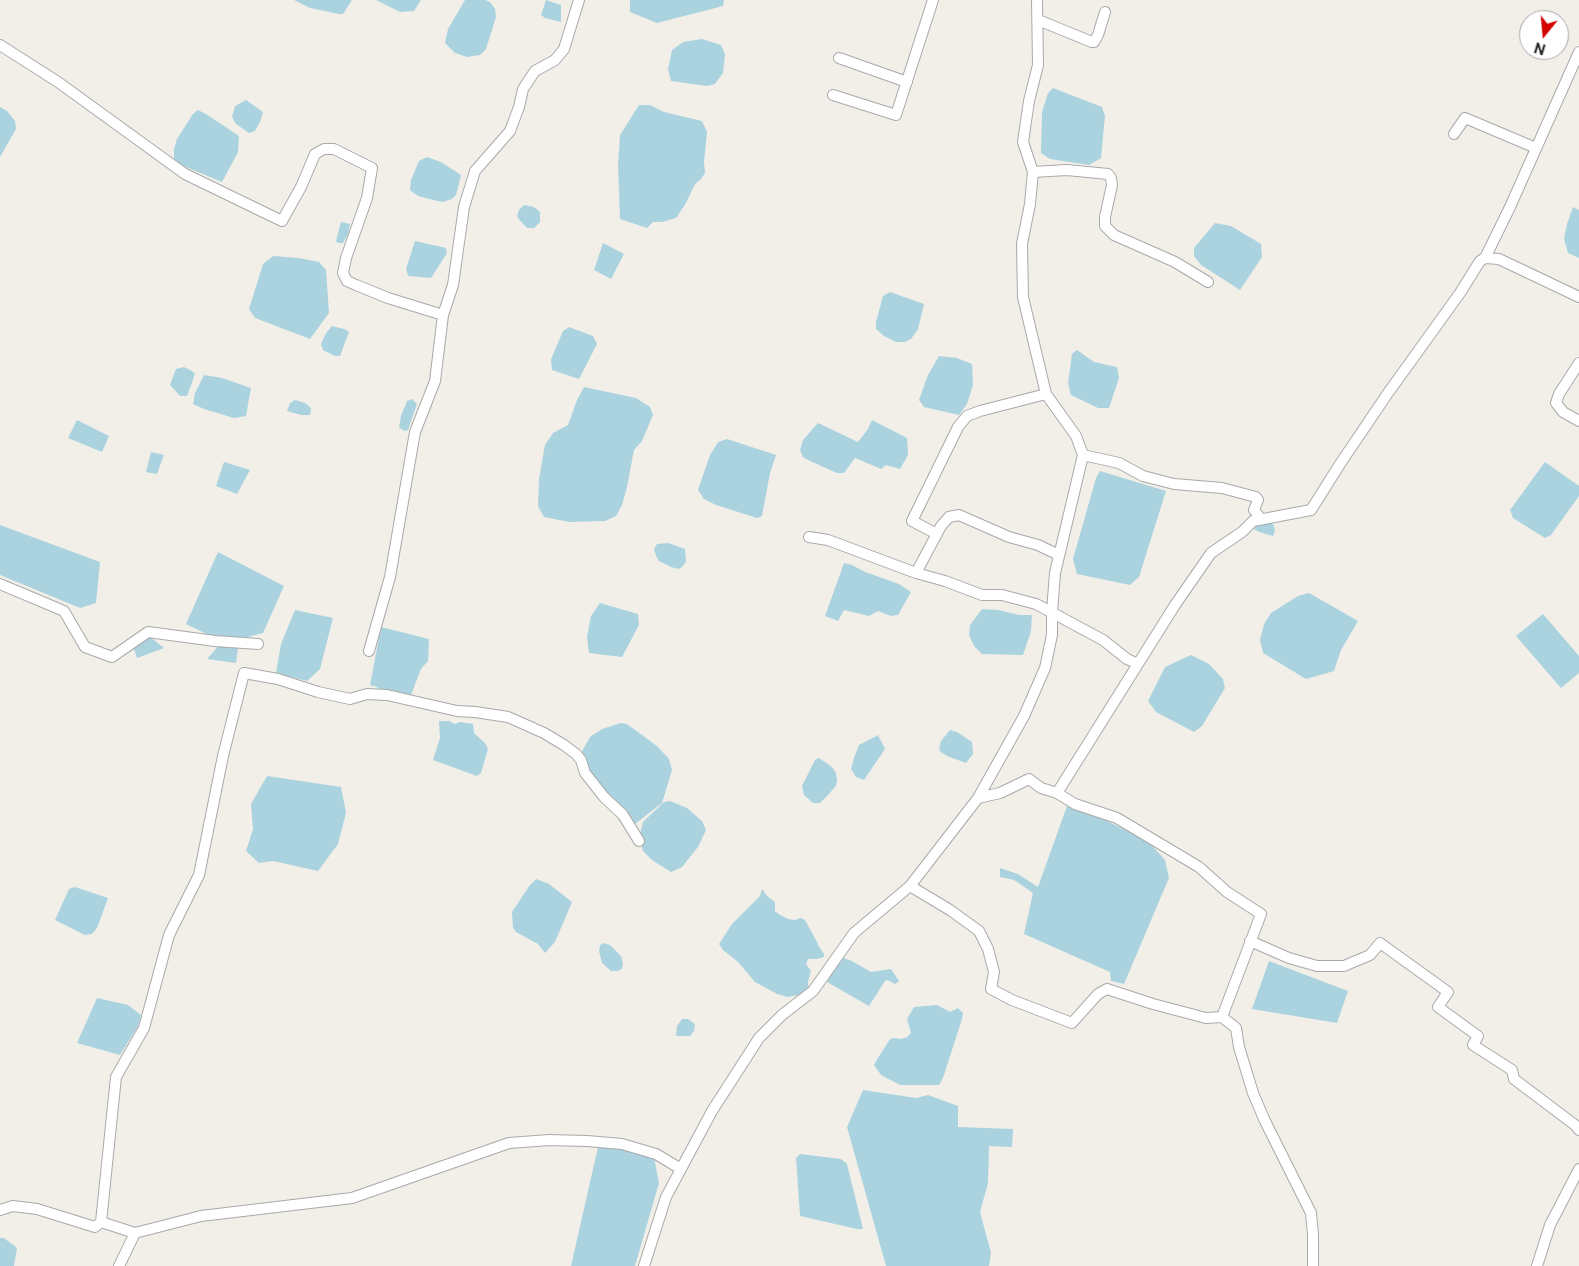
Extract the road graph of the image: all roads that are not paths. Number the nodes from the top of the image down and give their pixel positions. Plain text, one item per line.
1 (578, 0) edge
2 (933, 0) edge
3 (1037, 0) edge
4 (1105, 12) dead end
5 (1038, 20) junction
6 (0, 45) edge
7 (1579, 52) edge
8 (839, 58) dead end
9 (907, 82) junction
10 (833, 95) dead end
11 (1454, 134) dead end
12 (1536, 148) junction
13 (1033, 172) junction
14 (1485, 258) junction
15 (1208, 282) dead end
16 (1579, 297) edge
17 (443, 315) junction
18 (1579, 362) edge
19 (1046, 394) junction
20 (1579, 421) edge
21 (1083, 455) junction
22 (1261, 519) junction
23 (937, 534) junction
24 (809, 537) dead end
25 (1059, 555) junction
26 (916, 573) junction
27 (0, 584) edge
28 (1052, 612) junction
29 (258, 644) dead end
30 (369, 651) dead end
31 (1138, 664) junction
32 (1056, 793) junction
33 (978, 798) junction
34 (638, 841) dead end
35 (910, 886) junction
36 (1250, 941) junction
37 (1222, 1018) junction
38 (1578, 1125) edge
39 (681, 1169) junction
40 (1579, 1169) edge
41 (0, 1210) edge
42 (101, 1222) junction
43 (135, 1233) junction
44 (120, 1266) edge
45 (644, 1266) edge
46 (1312, 1266) edge
47 (1537, 1266) edge

1 - 17 street
2 - 9 street
3 - 5 street
4 - 5 street
5 - 13 street
6 - 17 street
7 - 12 street
8 - 9 street
9 - 10 street
11 - 12 street
12 - 14 street
13 - 15 street
13 - 19 street
14 - 16 street
14 - 22 street
17 - 30 street
18 - 20 street
19 - 21 street
19 - 23 street
21 - 22 street
21 - 25 street
22 - 31 street
23 - 25 street
23 - 26 street
24 - 26 street
25 - 28 street
26 - 28 street
27 - 29 street
28 - 31 street
28 - 33 street
31 - 32 street
32 - 33 street
32 - 36 street
33 - 35 street
34 - 42 street
35 - 37 street
35 - 39 street
36 - 37 street
36 - 38 street
37 - 46 street
39 - 43 street
39 - 45 street
40 - 47 street
41 - 42 street
42 - 43 street
43 - 44 street

